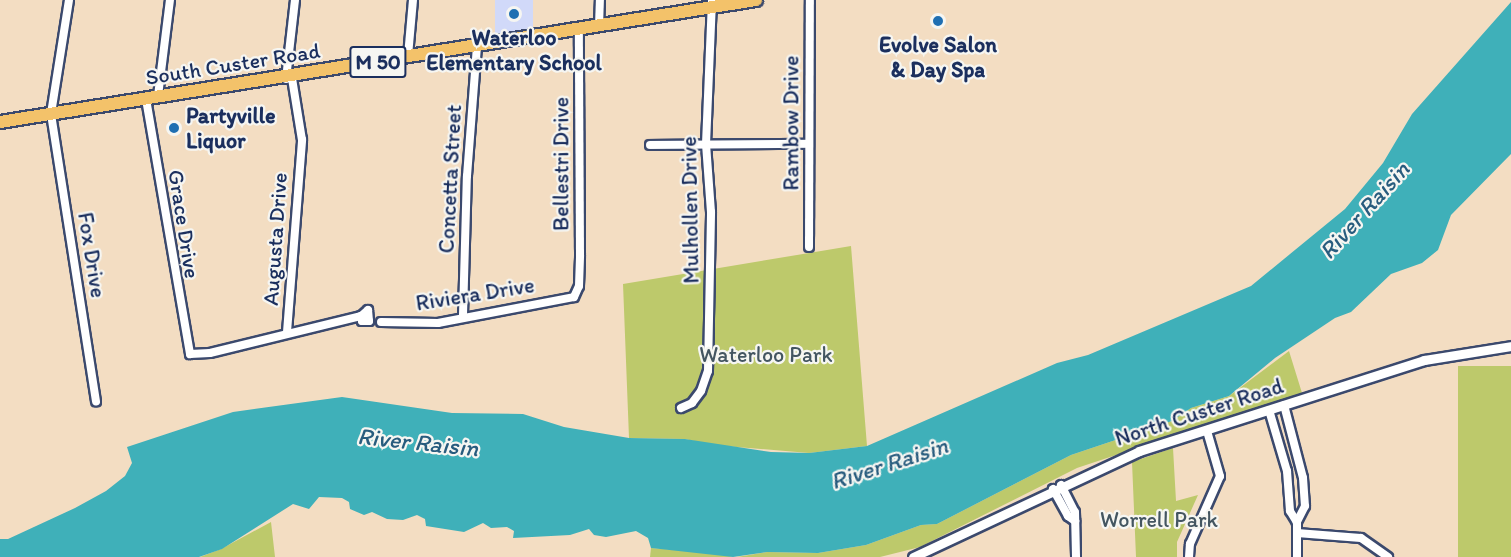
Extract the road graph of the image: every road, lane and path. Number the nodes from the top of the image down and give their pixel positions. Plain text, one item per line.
1 (69, 0) edge
2 (170, 0) edge
3 (295, 0) edge
4 (413, 0) edge
5 (600, 0) edge
6 (756, 0) edge
7 (810, 0) edge
8 (712, 4) edge
9 (600, 26) junction
10 (579, 30) junction
11 (477, 45) junction
12 (408, 56) junction
13 (289, 78) junction
14 (152, 98) junction
15 (51, 114) junction
16 (0, 122) edge
17 (706, 144) junction
18 (808, 144) junction
19 (650, 145) dead end
20 (809, 247) dead end
21 (574, 297) joint
22 (463, 315) junction
23 (361, 316) dead end
24 (381, 322) dead end
25 (287, 332) junction
26 (1511, 346) edge
27 (96, 402) dead end
28 (1284, 405) junction
29 (681, 408) dead end
30 (1269, 410) junction
31 (1207, 431) junction
32 (1057, 487) junction
33 (1297, 522) junction
34 (1297, 533) junction
35 (913, 557) edge
36 (1076, 557) edge
37 (1189, 557) edge
38 (1297, 557) edge
39 (1388, 557) edge

1 - 15 street, Fox Drive
2 - 14 street, Grace Drive
3 - 13 street, Augusta Drive
4 - 12 street
5 - 9 street
6 - 8 main road, South Custer Road / M 50
7 - 18 street, Rambow Drive
8 - 9 main road, South Custer Road / M 50
8 - 17 street, Mulhollen Drive
9 - 10 main road, South Custer Road / M 50
10 - 11 main road, South Custer Road / M 50
10 - 21 street, Bellestri Drive
11 - 12 main road, South Custer Road / M 50
11 - 22 street, Concetta Street
12 - 13 main road, South Custer Road / M 50
13 - 14 main road, South Custer Road / M 50
13 - 25 street, Augusta Drive
14 - 15 main road, South Custer Road / M 50
14 - 25 street, Grace Drive
15 - 16 main road, South Custer Road / M 50
15 - 27 street, Fox Drive
17 - 18 street
17 - 19 street
17 - 29 street, Mulhollen Drive
18 - 20 street, Rambow Drive
21 - 22 street, Riviera Drive
22 - 24 street, Riviera Drive
23 - 25 street
26 - 28 street, North Custer Road
28 - 30 street, North Custer Road
28 - 33 street
30 - 31 street, North Custer Road
30 - 33 street
31 - 32 street, North Custer Road
31 - 37 street
32 - 35 street, North Custer Road
32 - 36 street
33 - 34 street
34 - 38 street
34 - 39 street

